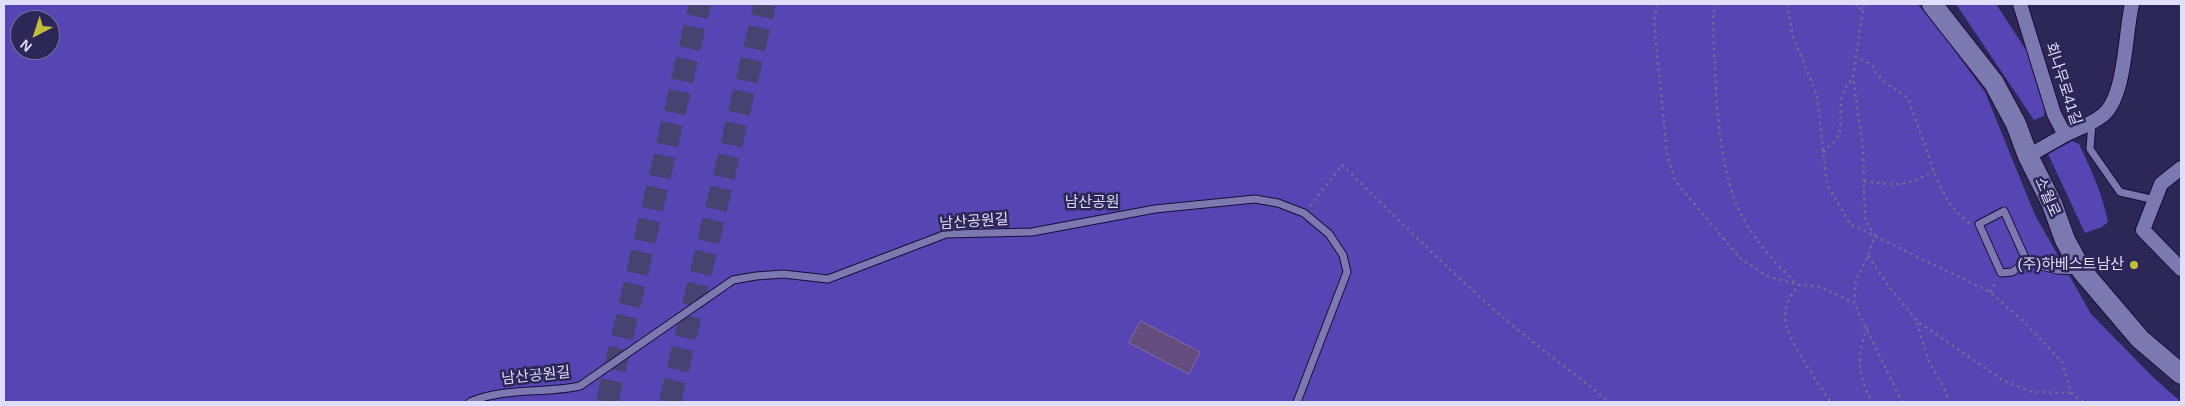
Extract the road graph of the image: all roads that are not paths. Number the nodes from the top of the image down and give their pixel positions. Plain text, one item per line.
1 (1932, 4) edge
2 (2020, 4) edge
3 (2132, 4) edge
4 (2093, 121) junction
5 (2065, 135) junction
6 (2028, 156) junction
7 (2181, 168) edge
8 (2155, 200) junction
9 (2027, 262) junction
10 (2181, 269) edge
11 (2082, 271) junction
12 (2181, 374) edge
13 (470, 402) edge
14 (1297, 402) edge

1 - 6 main road, 소월로
2 - 5 street, 회나무로41길
3 - 4 street
4 - 5 street
4 - 8 lane
5 - 6 street, 회나무로41길
6 - 11 main road, 소월로
7 - 8 street
8 - 10 street
9 - 9 lane
9 - 11 lane
11 - 12 main road, 소월로
13 - 14 lane, 남산공원길

